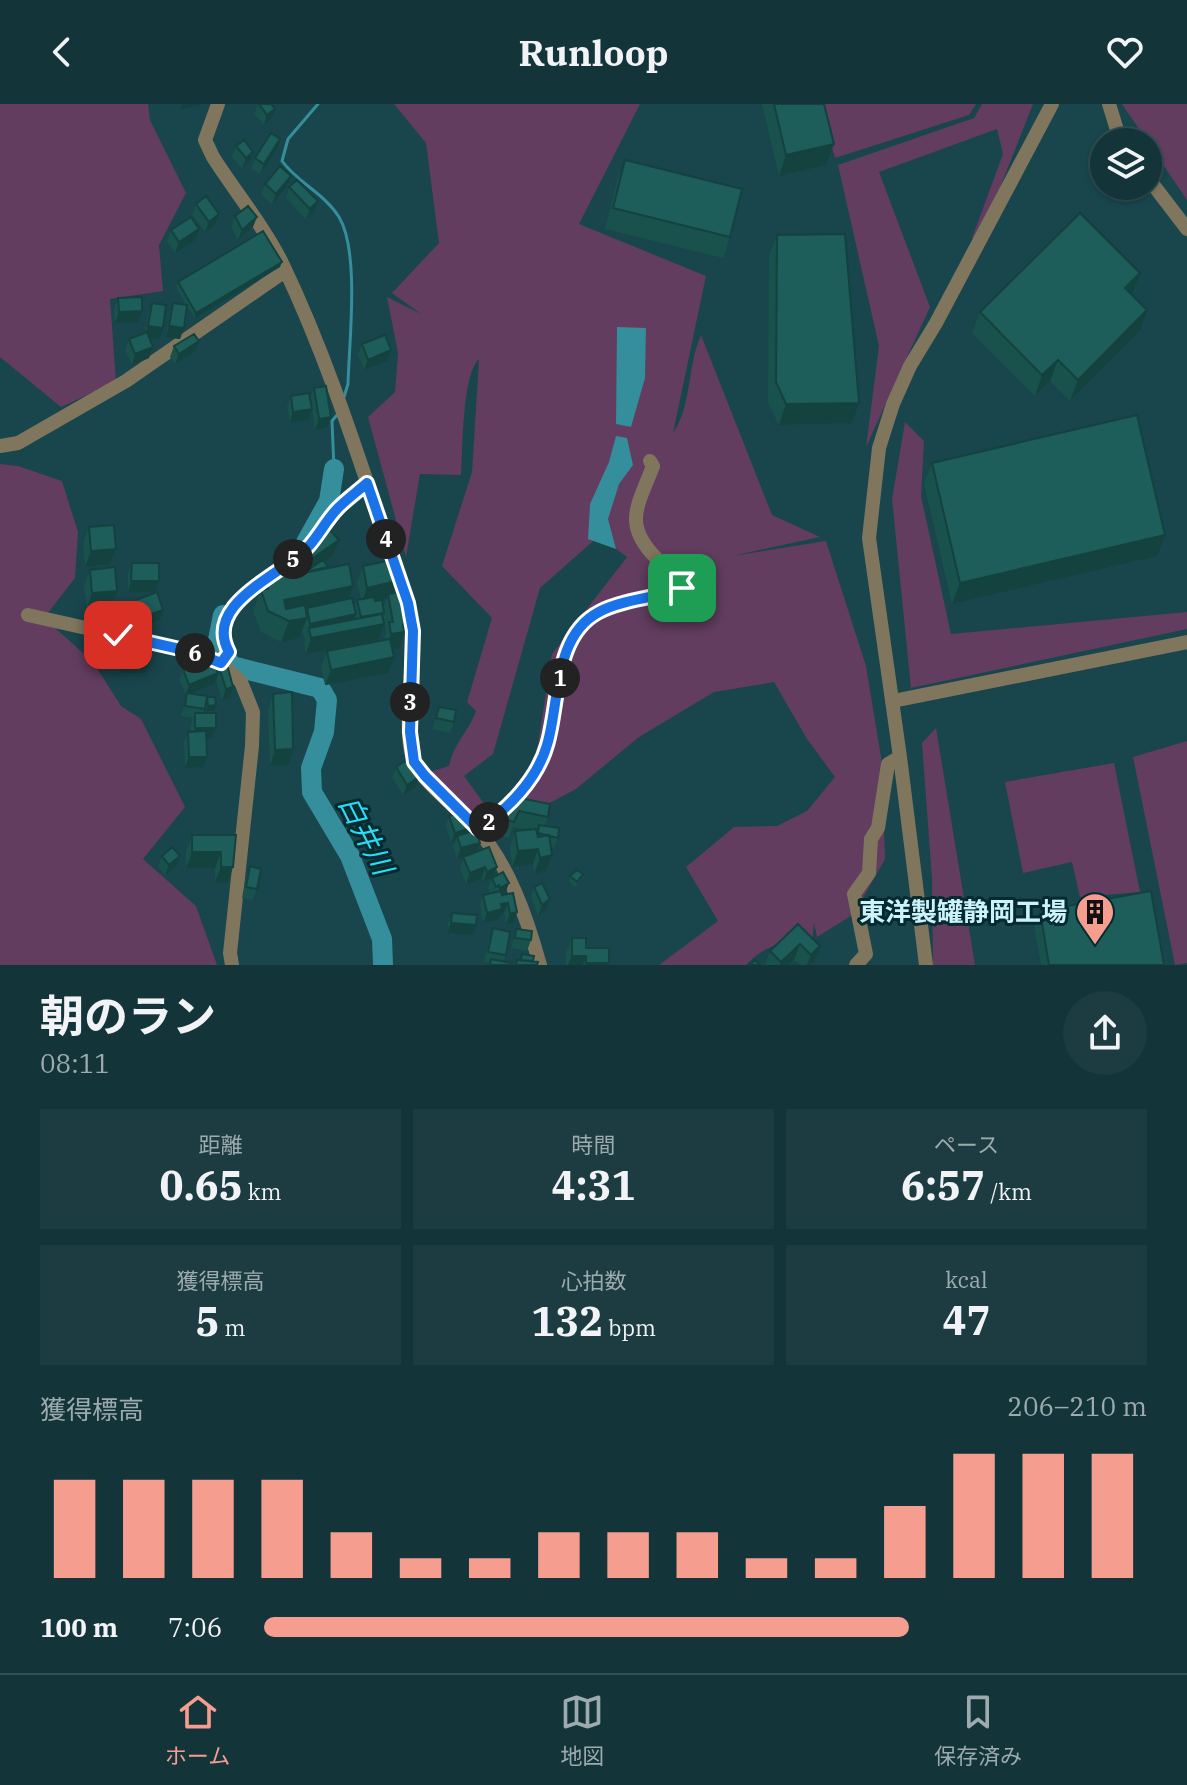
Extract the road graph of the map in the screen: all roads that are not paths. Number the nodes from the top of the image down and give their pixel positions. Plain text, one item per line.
1 (218, 104) edge
2 (1052, 104) edge
3 (1109, 104) edge
4 (1116, 128) edge
5 (1162, 196) edge
6 (1187, 229) edge
7 (285, 271) junction
8 (0, 446) edge
9 (650, 461) dead end
10 (367, 483) junction
11 (28, 615) dead end
12 (1187, 642) edge
13 (225, 657) junction
14 (893, 701) junction
15 (900, 757) junction
16 (478, 829) junction
17 (232, 965) edge
18 (540, 965) edge
19 (856, 965) edge
20 (926, 965) edge

1 - 7 street
2 - 14 street
3 - 4 street
5 - 6 street
7 - 8 street
7 - 10 street
9 - 16 street
10 - 13 street
10 - 16 street
11 - 13 street
12 - 14 street
13 - 17 street
14 - 15 street
15 - 19 street
15 - 20 street
16 - 18 street

